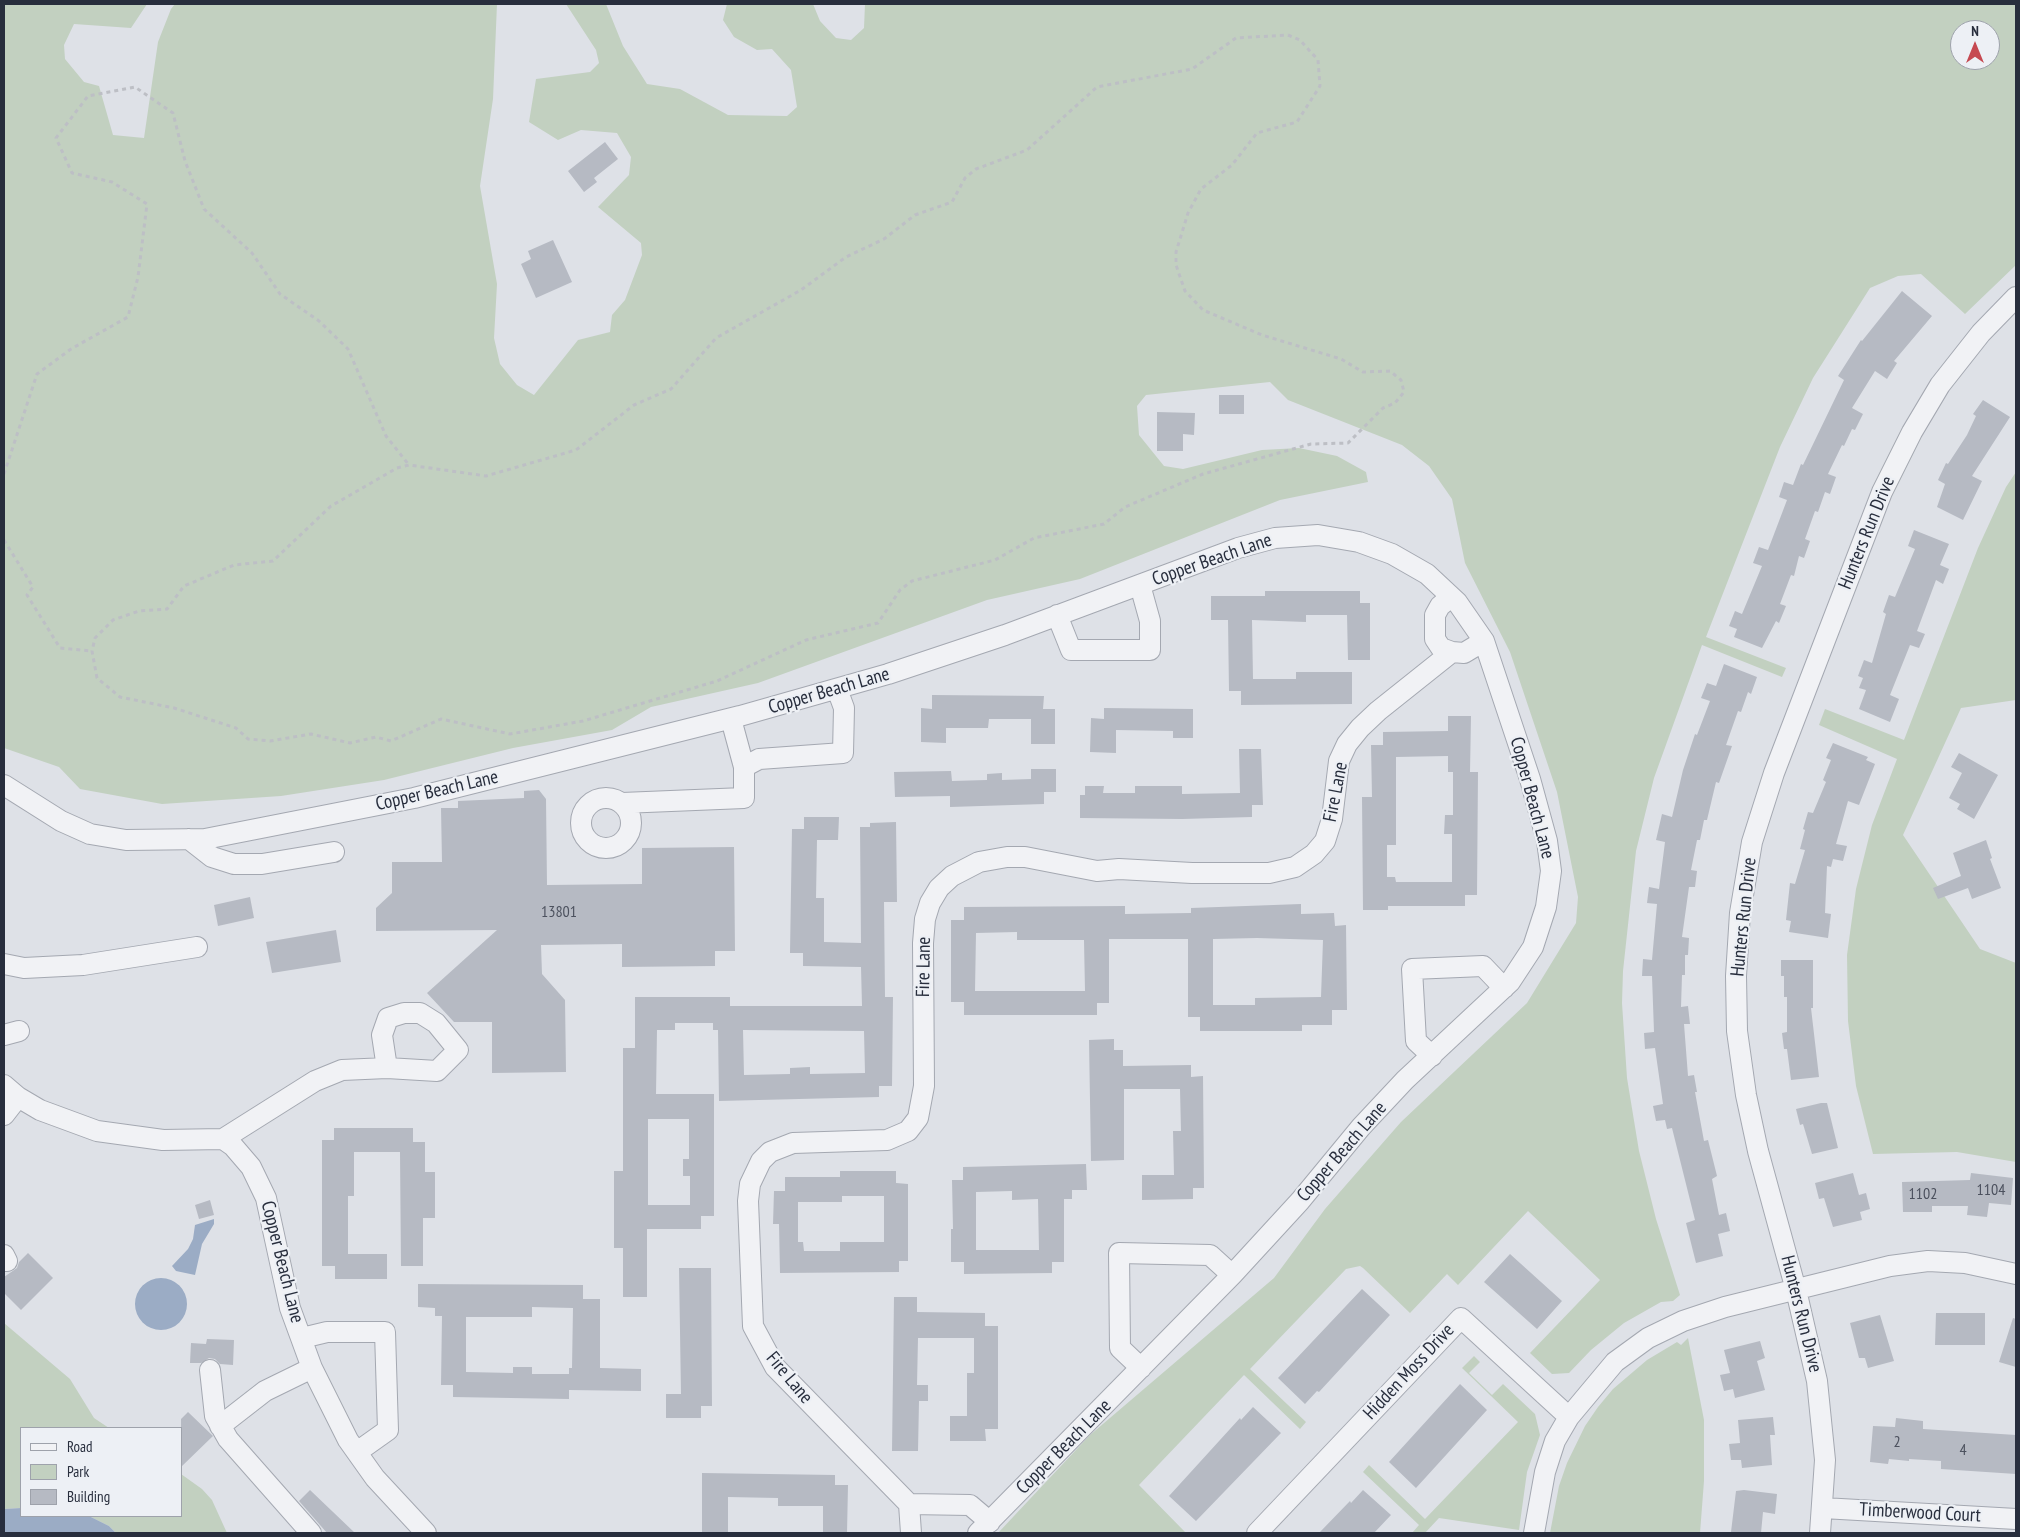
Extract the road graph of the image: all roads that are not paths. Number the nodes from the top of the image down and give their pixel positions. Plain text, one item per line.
1 (2016, 297) edge
2 (1140, 585) junction
3 (1451, 597) junction
4 (1057, 616) junction
5 (1484, 640) junction
6 (1452, 652) junction
7 (837, 689) junction
8 (731, 719) junction
9 (744, 767) junction
10 (4, 785) edge
11 (622, 804) dead end
12 (189, 839) junction
13 (334, 852) dead end
14 (197, 947) dead end
15 (4, 964) edge
16 (1504, 988) junction
17 (1432, 1056) junction
18 (386, 1068) dead end
19 (11, 1091) edge
20 (4, 1115) edge
21 (223, 1139) junction
22 (2016, 1274) edge
23 (1232, 1275) junction
24 (1796, 1290) junction
25 (302, 1338) junction
26 (312, 1368) junction
27 (1141, 1368) junction
28 (210, 1370) dead end
29 (1569, 1417) junction
30 (220, 1426) junction
31 (357, 1452) junction
32 (909, 1504) junction
33 (1823, 1508) junction
34 (2016, 1519) edge
35 (984, 1528) edge
36 (310, 1533) edge
37 (426, 1533) edge
38 (911, 1533) edge
39 (1257, 1533) edge
40 (1534, 1533) edge
41 (1820, 1533) edge

1 - 24 street, Hunters Run Drive
2 - 3 street, Copper Beach Lane
2 - 4 street, Copper Beach Lane
2 - 4 street
3 - 5 street, Copper Beach Lane
3 - 6 street
4 - 7 street, Copper Beach Lane
5 - 6 street
5 - 16 street, Copper Beach Lane
6 - 32 street, Fire Lane
7 - 8 street, Copper Beach Lane
7 - 9 street
8 - 9 street
8 - 12 street, Copper Beach Lane
9 - 11 street
10 - 12 street, Copper Beach Lane
12 - 13 street
14 - 15 street
16 - 17 street, Copper Beach Lane
16 - 17 street
17 - 23 street, Copper Beach Lane
18 - 21 street
19 - 20 street
19 - 21 street
21 - 25 street, Copper Beach Lane
22 - 24 street
23 - 27 street, Copper Beach Lane
23 - 27 street
24 - 29 street
24 - 33 street, Hunters Run Drive
25 - 26 street, Copper Beach Lane
25 - 31 street
26 - 30 street
26 - 31 street, Copper Beach Lane
27 - 35 street, Copper Beach Lane
28 - 30 street
29 - 39 street, Hidden Moss Drive
29 - 40 street
30 - 36 street
31 - 37 street, Copper Beach Lane
32 - 35 street
32 - 38 street
33 - 34 street, Timberwood Court
33 - 41 street, Hunters Run Drive

